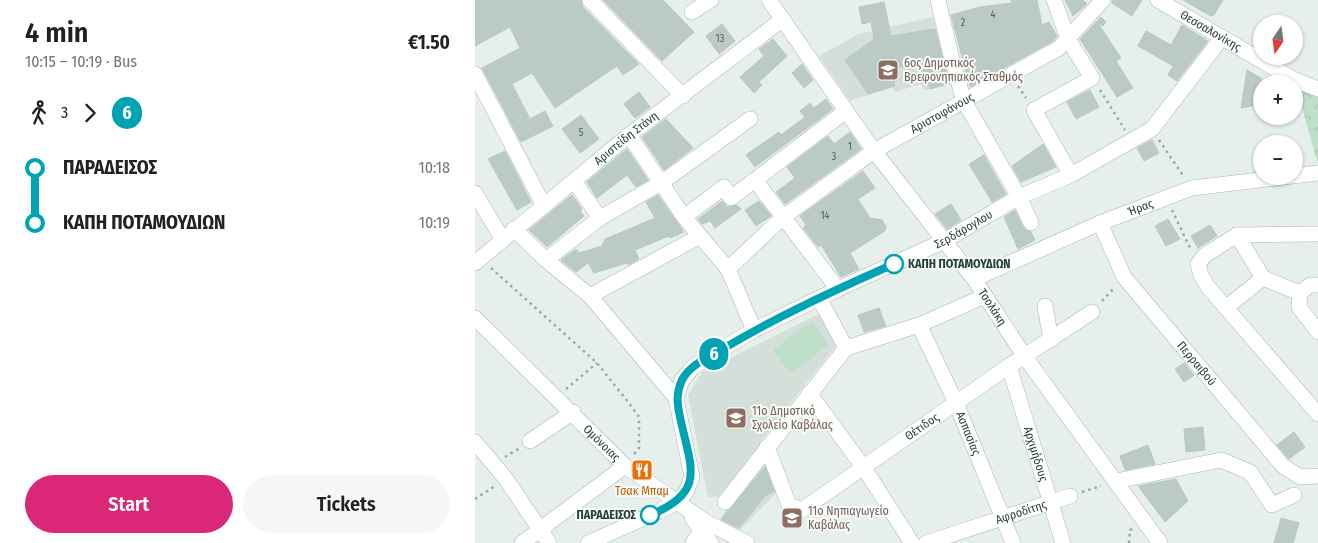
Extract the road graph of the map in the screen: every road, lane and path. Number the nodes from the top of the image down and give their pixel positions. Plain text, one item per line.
1 (590, 0) edge
2 (711, 0) edge
3 (769, 0) edge
4 (940, 0) edge
5 (1054, 0) edge
6 (1103, 0) edge
7 (1158, 0) edge
8 (692, 12) dead end
9 (783, 20) junction
10 (1221, 38) junction
11 (1068, 39) junction
12 (475, 74) edge
13 (1012, 75) junction
14 (1092, 78) junction
15 (1318, 89) edge
16 (683, 96) junction
17 (964, 101) junction
18 (1034, 110) junction
19 (846, 111) junction
20 (750, 119) dead end
21 (1152, 129) junction
22 (629, 135) junction
23 (1131, 140) junction
24 (873, 151) junction
25 (1318, 174) edge
26 (1071, 175) junction
27 (755, 180) junction
28 (574, 181) junction
29 (661, 183) junction
30 (1192, 188) junction
31 (475, 193) edge
32 (1019, 197) junction
33 (1166, 198) junction
34 (544, 206) junction
35 (684, 217) junction
36 (600, 218) junction
37 (782, 218) junction
38 (1031, 223) dead end
39 (1101, 223) junction
40 (515, 230) junction
41 (1318, 234) edge
42 (1237, 235) junction
43 (700, 236) junction
44 (503, 240) junction
45 (944, 241) junction
46 (546, 260) junction
47 (478, 261) edge
48 (1198, 264) junction
49 (728, 269) junction
50 (1125, 276) junction
51 (1263, 278) junction
52 (973, 279) junction
53 (1318, 285) edge
54 (838, 289) junction
55 (1300, 293) junction
56 (589, 296) junction
57 (985, 296) junction
58 (819, 298) junction
59 (1045, 306) dead end
60 (1227, 307) junction
61 (1092, 312) joint
62 (475, 318) edge
63 (919, 325) junction
64 (754, 330) junction
65 (1318, 332) edge
66 (1051, 340) junction
67 (846, 348) junction
68 (1025, 357) junction
69 (597, 363) junction
70 (1009, 366) junction
71 (809, 393) junction
72 (557, 396) junction
73 (676, 398) junction
74 (955, 403) junction
75 (573, 412) junction
76 (1318, 414) edge
77 (530, 441) joint
78 (475, 442) edge
79 (767, 447) junction
80 (493, 464) junction
81 (625, 466) junction
82 (864, 468) junction
83 (1318, 476) edge
84 (506, 480) junction
85 (1116, 481) junction
86 (1294, 494) dead end
87 (1070, 496) joint
88 (475, 499) edge
89 (677, 502) junction
90 (725, 502) dead end
91 (1051, 502) junction
92 (1003, 519) junction
93 (704, 525) junction
94 (541, 528) junction
95 (522, 543) edge
96 (549, 543) edge
97 (588, 543) edge
98 (693, 543) edge
99 (711, 543) edge
100 (747, 543) edge
101 (912, 543) edge
102 (926, 543) edge
103 (1013, 543) edge
104 (1063, 543) edge
105 (1160, 543) edge

1 - 16 street
2 - 8 street
3 - 9 street, Τσολάκη
4 - 17 street
5 - 11 street
6 - 11 street, Αριστοφάνους
7 - 10 street, Θεσσαλονίκης
9 - 16 street, Αριστείδη Στάνη
9 - 19 street, Τσολάκη
10 - 15 street, Θεσσαλονίκης
10 - 21 street, Σερδάρογλου
11 - 13 street, Αριστοφάνους
11 - 14 street
12 - 34 street
13 - 17 street, Αριστοφάνους
13 - 18 path
14 - 18 street
14 - 23 path
16 - 22 street, Αριστείδη Στάνη
17 - 24 street, Αριστοφάνους
17 - 32 street
18 - 26 street
19 - 24 street, Τσολάκη
19 - 27 street
20 - 29 street
21 - 23 street, Σερδάρογλου
21 - 30 path
22 - 28 street, Αριστείδη Στάνη
22 - 29 street
23 - 26 street, Σερδάρογλου
24 - 37 street, Αριστοφάνους
24 - 45 street, Τσολάκη
25 - 30 street, Ήρας
26 - 32 street, Σερδάρογλου
27 - 35 street
27 - 37 street
28 - 34 street, Αριστείδη Στάνη
28 - 36 street
29 - 35 street
29 - 36 street
30 - 33 street, Ήρας
31 - 44 street
32 - 38 street
32 - 45 street, Σερδάρογλου
33 - 39 street, Ήρας
33 - 48 path
34 - 40 street, Αριστείδη Στάνη
35 - 43 street
36 - 46 street
37 - 49 street, Αριστοφάνους
37 - 54 street
39 - 50 street, Περραιβού
39 - 52 street, Ήρας
40 - 44 street, Αριστείδη Στάνη
40 - 46 street
41 - 42 street
42 - 48 street
42 - 51 street
43 - 49 street
43 - 56 street
44 - 47 street, Αριστείδη Στάνη
45 - 52 street, Τσολάκη
45 - 54 street, Σερδάρογλου
46 - 56 street
47 - 69 path
48 - 60 street
49 - 64 street
50 - 61 path
50 - 83 street, Περραιβού
51 - 55 street
51 - 60 street
52 - 57 street, Τσολάκη
53 - 55 street
54 - 58 street, Σερδάρογλου
55 - 65 street
56 - 73 street
57 - 63 street
57 - 68 street, Τσολάκη
58 - 64 street, Σερδάρογλου
58 - 67 street
59 - 66 street
60 - 76 street
61 - 66 street, Θέτιδος
62 - 72 street, Ομόνοιας
63 - 67 street
63 - 74 street, Ασπασίας
64 - 73 street, Σερδάρογλου
66 - 68 street, Θέτιδος
67 - 71 street
68 - 70 street, Θέτιδος
68 - 85 street, Τσολάκη
69 - 72 path
69 - 81 path
70 - 74 street, Θέτιδος
70 - 91 street, Αρχιμήδους
71 - 79 street
71 - 82 street
72 - 75 street, Ομόνοιας
73 - 89 street
74 - 82 street, Θέτιδος
74 - 92 street, Ασπασίας
75 - 77 street
75 - 81 street, Ομόνοιας
77 - 80 path
78 - 80 street
79 - 82 street, Θέτιδος
79 - 90 street
80 - 84 street
81 - 89 street, Ομόνοιας
81 - 94 street
82 - 101 street
84 - 88 path
84 - 94 street
85 - 86 street
85 - 87 path
85 - 105 street, Τσολάκη
87 - 91 street, Αφροδίτης
89 - 93 street, Ομόνοιας
89 - 97 street
91 - 92 street, Αφροδίτης
91 - 104 street, Αρχιμήδους
92 - 102 street, Αφροδίτης
92 - 103 street, Ασπασίας
93 - 98 street
93 - 99 street
93 - 100 street, Ομόνοιας
94 - 95 street
94 - 96 street

